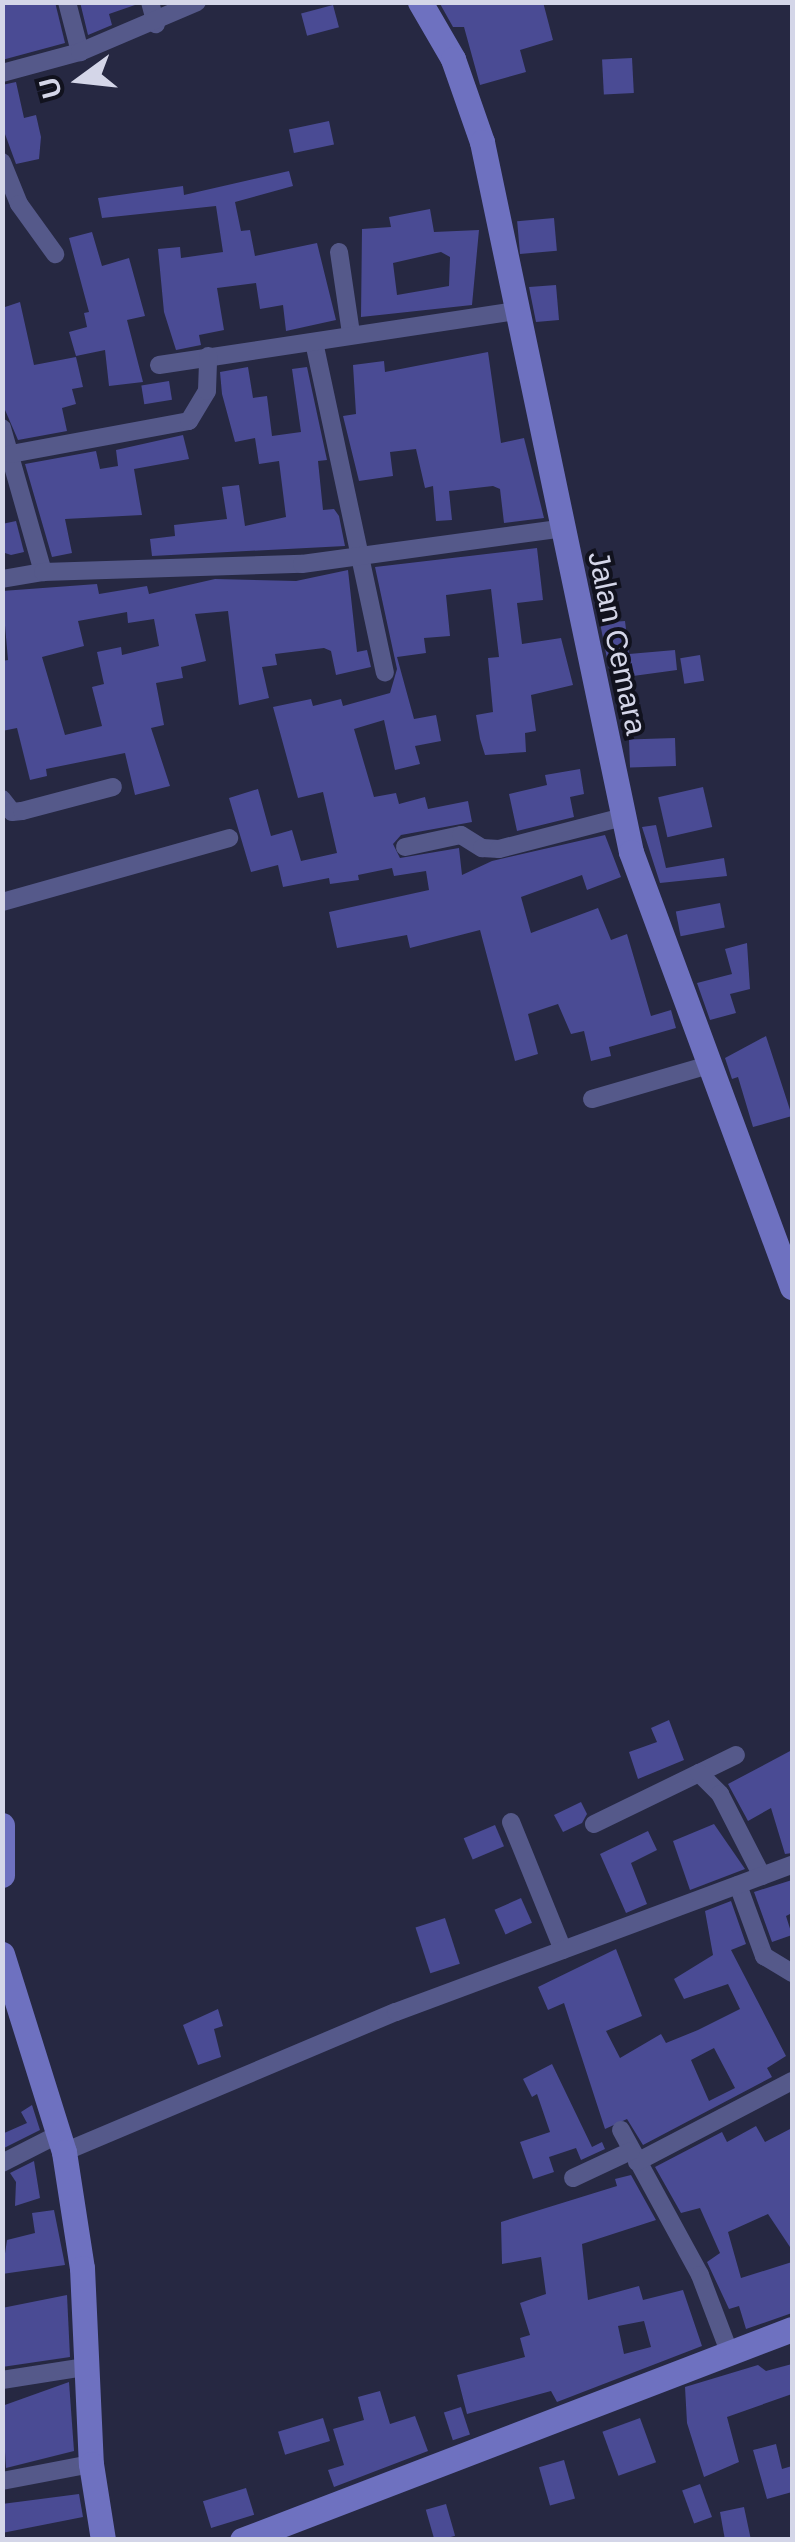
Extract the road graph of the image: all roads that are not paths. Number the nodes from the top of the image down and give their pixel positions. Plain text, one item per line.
1 (67, 2) edge
2 (150, 2) edge
3 (197, 2) edge
4 (420, 2) edge
5 (156, 24) junction
6 (80, 52) junction
7 (2, 73) edge
8 (2, 162) edge
9 (339, 252) dead end
10 (55, 254) dead end
11 (518, 311) junction
12 (352, 334) junction
13 (314, 342) junction
14 (208, 356) junction
15 (160, 365) dead end
16 (2, 428) edge
17 (11, 454) junction
18 (559, 529) junction
19 (364, 556) junction
20 (44, 572) junction
21 (2, 579) edge
22 (385, 672) dead end
23 (114, 786) dead end
24 (2, 799) edge
25 (623, 818) junction
26 (229, 838) dead end
27 (405, 846) dead end
28 (2, 902) edge
29 (708, 1065) junction
30 (592, 1099) dead end
31 (792, 1287) edge
32 (736, 1755) dead end
33 (699, 1774) junction
34 (511, 1822) dead end
35 (594, 1824) dead end
36 (2, 1825) edge
37 (792, 1865) edge
38 (2, 1875) edge
39 (762, 1876) junction
40 (738, 1885) junction
41 (563, 1950) junction
42 (2, 1954) edge
43 (792, 1973) edge
44 (792, 2082) edge
45 (621, 2130) dead end
46 (61, 2142) junction
47 (634, 2157) junction
48 (2, 2163) edge
49 (572, 2178) dead end
50 (792, 2329) edge
51 (730, 2354) junction
52 (84, 2367) junction
53 (2, 2380) edge
54 (91, 2464) junction
55 (2, 2481) edge
56 (104, 2540) edge
57 (242, 2540) edge

1 - 6 street
2 - 5 street
3 - 5 street
4 - 11 street, Jalan Cemara
5 - 6 street
6 - 7 street
8 - 10 street
9 - 12 street
11 - 12 street
11 - 18 street, Jalan Cemara
12 - 13 street
13 - 14 street
13 - 19 street
14 - 15 street
14 - 17 street
16 - 17 street
17 - 20 street
18 - 19 street
18 - 25 street, Jalan Cemara
19 - 20 street
19 - 22 street
20 - 21 street
23 - 24 street
25 - 27 street
25 - 29 street, Jalan Cemara
26 - 28 street
29 - 30 street
29 - 31 street, Jalan Cemara
32 - 33 street
33 - 35 street
33 - 39 street
34 - 41 street
36 - 38 street
37 - 39 street
39 - 40 street
40 - 41 street
40 - 43 street
41 - 46 street
42 - 46 street
44 - 47 street
45 - 47 street
46 - 48 street
46 - 52 street
47 - 49 street
47 - 51 street
50 - 51 street
51 - 57 street
52 - 53 street
52 - 54 street
54 - 55 street
54 - 56 street

